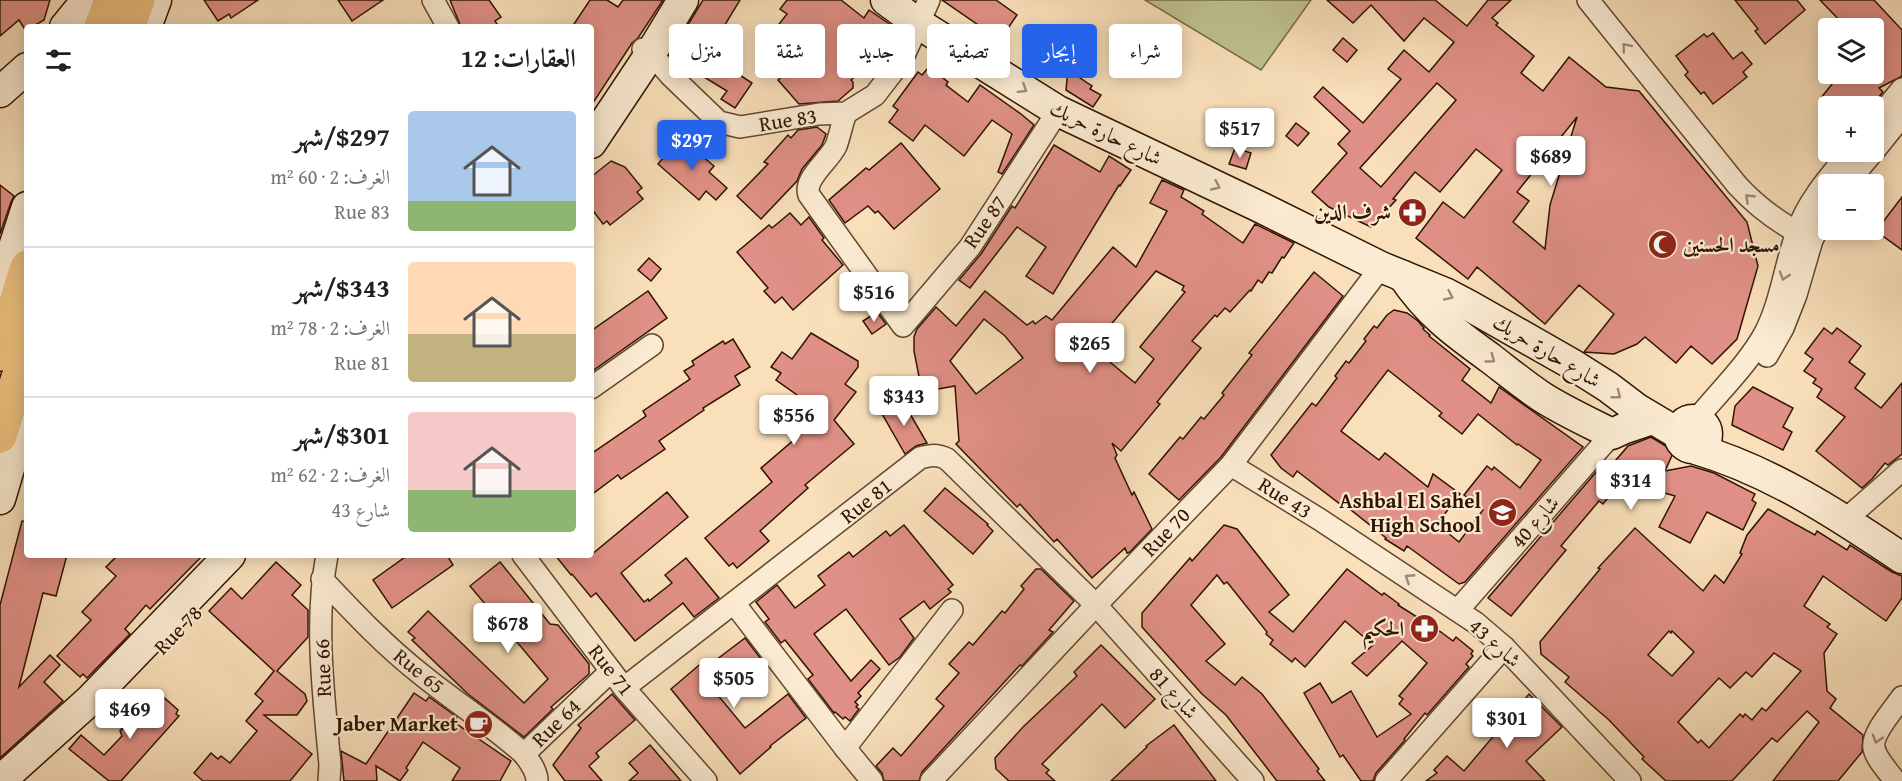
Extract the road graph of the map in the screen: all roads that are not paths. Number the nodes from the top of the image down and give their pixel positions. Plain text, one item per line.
1 (138, 0) edge
2 (156, 0) edge
3 (433, 0) edge
4 (672, 0) edge
5 (683, 0) edge
6 (886, 0) edge
7 (1588, 0) edge
8 (924, 12) edge
9 (129, 24) edge
10 (147, 24) edge
11 (446, 24) edge
12 (647, 51) junction
13 (24, 72) edge
14 (1902, 89) edge
15 (10, 92) edge
16 (1058, 111) junction
17 (1884, 111) edge
18 (846, 113) junction
19 (1902, 116) edge
20 (594, 119) edge
21 (594, 137) edge
22 (1884, 138) edge
23 (1842, 162) edge
24 (1864, 162) edge
25 (1854, 174) edge
26 (24, 220) edge
27 (1818, 220) edge
28 (1804, 236) junction
29 (24, 272) edge
30 (1392, 272) junction
31 (5, 305) edge
32 (652, 345) dead end
33 (0, 354) edge
34 (24, 370) edge
35 (594, 386) edge
36 (24, 416) edge
37 (1652, 419) junction
38 (1697, 433) junction
39 (1611, 434) junction
40 (14, 443) edge
41 (1231, 465) junction
42 (1902, 470) edge
43 (0, 499) edge
44 (1845, 520) junction
45 (228, 558) edge
46 (248, 558) edge
47 (326, 558) edge
48 (525, 558) edge
49 (1902, 558) edge
50 (322, 579) junction
51 (734, 603) junction
52 (1096, 605) junction
53 (952, 610) dead end
54 (1458, 610) junction
55 (174, 623) junction
56 (1504, 647) junction
57 (611, 671) junction
58 (624, 688) junction
59 (1902, 697) edge
60 (96, 705) junction
61 (845, 748) junction
62 (524, 754) junction
63 (330, 773) edge
64 (0, 781) edge
65 (29, 781) edge
66 (315, 781) edge
67 (537, 781) edge
68 (706, 781) edge
69 (872, 781) edge
70 (931, 781) edge
71 (1253, 781) edge
72 (1386, 781) edge
73 (1630, 781) edge
74 (1895, 781) edge

1 - 9 highway
2 - 10 street
3 - 11 street
4 - 12 street
5 - 12 street
6 - 8 street, شارع حارة حريك
28 -> 7 street
8 -> 16 street, شارع حارة حريك
8 - 18 street, Rue 83
12 - 18 street, Rue 83
12 - 20 street
12 - 21 street
13 - 15 street
14 - 17 street
16 - 18 street, Rue 87
16 -> 30 street, شارع حارة حريك
19 - 22 street
23 - 28 street
24 - 25 street
26 - 31 street
27 - 28 street
28 - 38 street
29 - 31 highway
30 -> 37 street, شارع حارة حريك
30 -> 39 street, شارع حارة حريك
30 - 41 street, Rue 70
31 - 33 highway
32 - 35 street
34 - 40 highway
36 - 40 street
37 - 38 street, شارع حارة حريك
37 - 39 street
38 - 44 street, شارع حارة حريك
39 - 54 street, شارع 40
40 - 43 street
41 - 52 street, Rue 70
54 -> 41 street, Rue 43
42 - 44 street
44 - 49 street, شارع حارة حريك
45 - 55 street
46 - 55 street, Rue 78
47 - 50 street, Rue 66
48 - 57 street, Rue 71
50 - 62 street, Rue 65
50 - 63 street, Rue 66
51 - 52 street, Rue 81
51 - 58 street, Rue 81
51 - 61 street
52 - 70 street, Rue 70
52 - 71 street, شارع 81
53 - 61 street
54 - 56 street, شارع 43
55 - 60 street
56 - 72 street
56 - 73 street, شارع 43
57 - 58 street, Rue 71
57 - 62 street, Rue 64
58 - 68 street, Rue 71
59 -> 74 street
60 - 64 street
60 - 65 street
61 - 69 street
62 - 67 street, Rue 64
63 - 66 street

